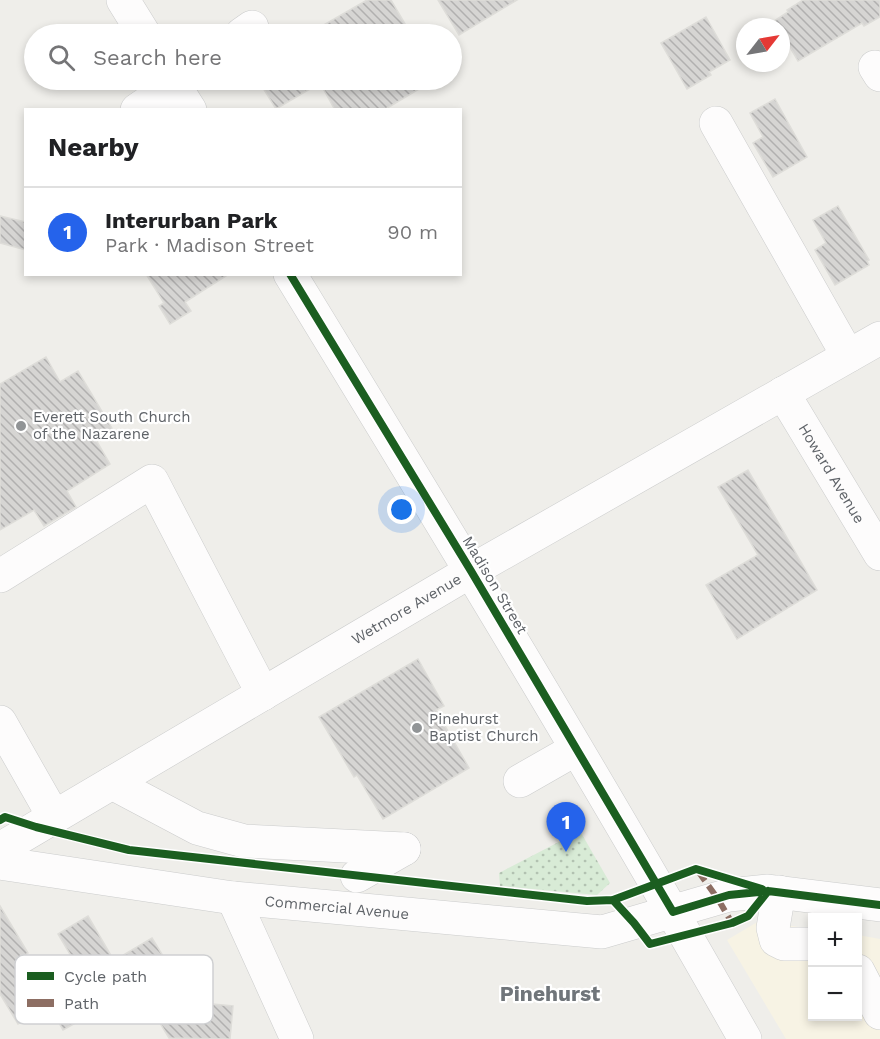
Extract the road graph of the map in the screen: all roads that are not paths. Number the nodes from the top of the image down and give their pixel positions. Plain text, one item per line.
1 (123, 0) edge
2 (138, 24) edge
3 (175, 90) edge
4 (141, 108) edge
5 (716, 123) dead end
6 (291, 276) edge
7 (880, 338) edge
8 (848, 356) junction
9 (783, 393) junction
10 (880, 554) edge
11 (471, 571) junction
12 (0, 576) edge
13 (263, 694) junction
14 (0, 722) edge
15 (576, 749) junction
16 (520, 781) dead end
17 (112, 783) junction
18 (54, 817) junction
19 (0, 849) edge
20 (0, 863) edge
21 (357, 876) dead end
22 (779, 892) junction
23 (233, 898) junction
24 (880, 905) edge
25 (673, 912) junction
26 (808, 944) edge
27 (862, 960) edge
28 (880, 962) edge
29 (862, 978) edge
30 (880, 1012) edge
31 (297, 1039) edge
32 (745, 1039) edge

1 - 2 street
3 - 4 street
5 - 8 street
6 - 11 street, Madison Street
7 - 8 street, Wetmore Avenue
8 - 9 street, Wetmore Avenue
9 - 10 street, Howard Avenue
9 - 11 street, Wetmore Avenue
11 - 13 street, Wetmore Avenue
11 - 15 street, Madison Street
12 - 13 street
13 - 17 street, Wetmore Avenue
14 - 18 street
15 - 16 street
15 - 25 street, Madison Street
17 - 18 street, Wetmore Avenue
17 - 21 street
18 - 19 street, Wetmore Avenue
20 - 23 street, Commercial Avenue
22 - 24 street, Commercial Avenue
22 - 25 street, Commercial Avenue
22 - 26 street
23 - 25 street, Commercial Avenue
23 - 31 street
25 - 32 street, Madison Street
27 - 28 street
29 - 30 street

